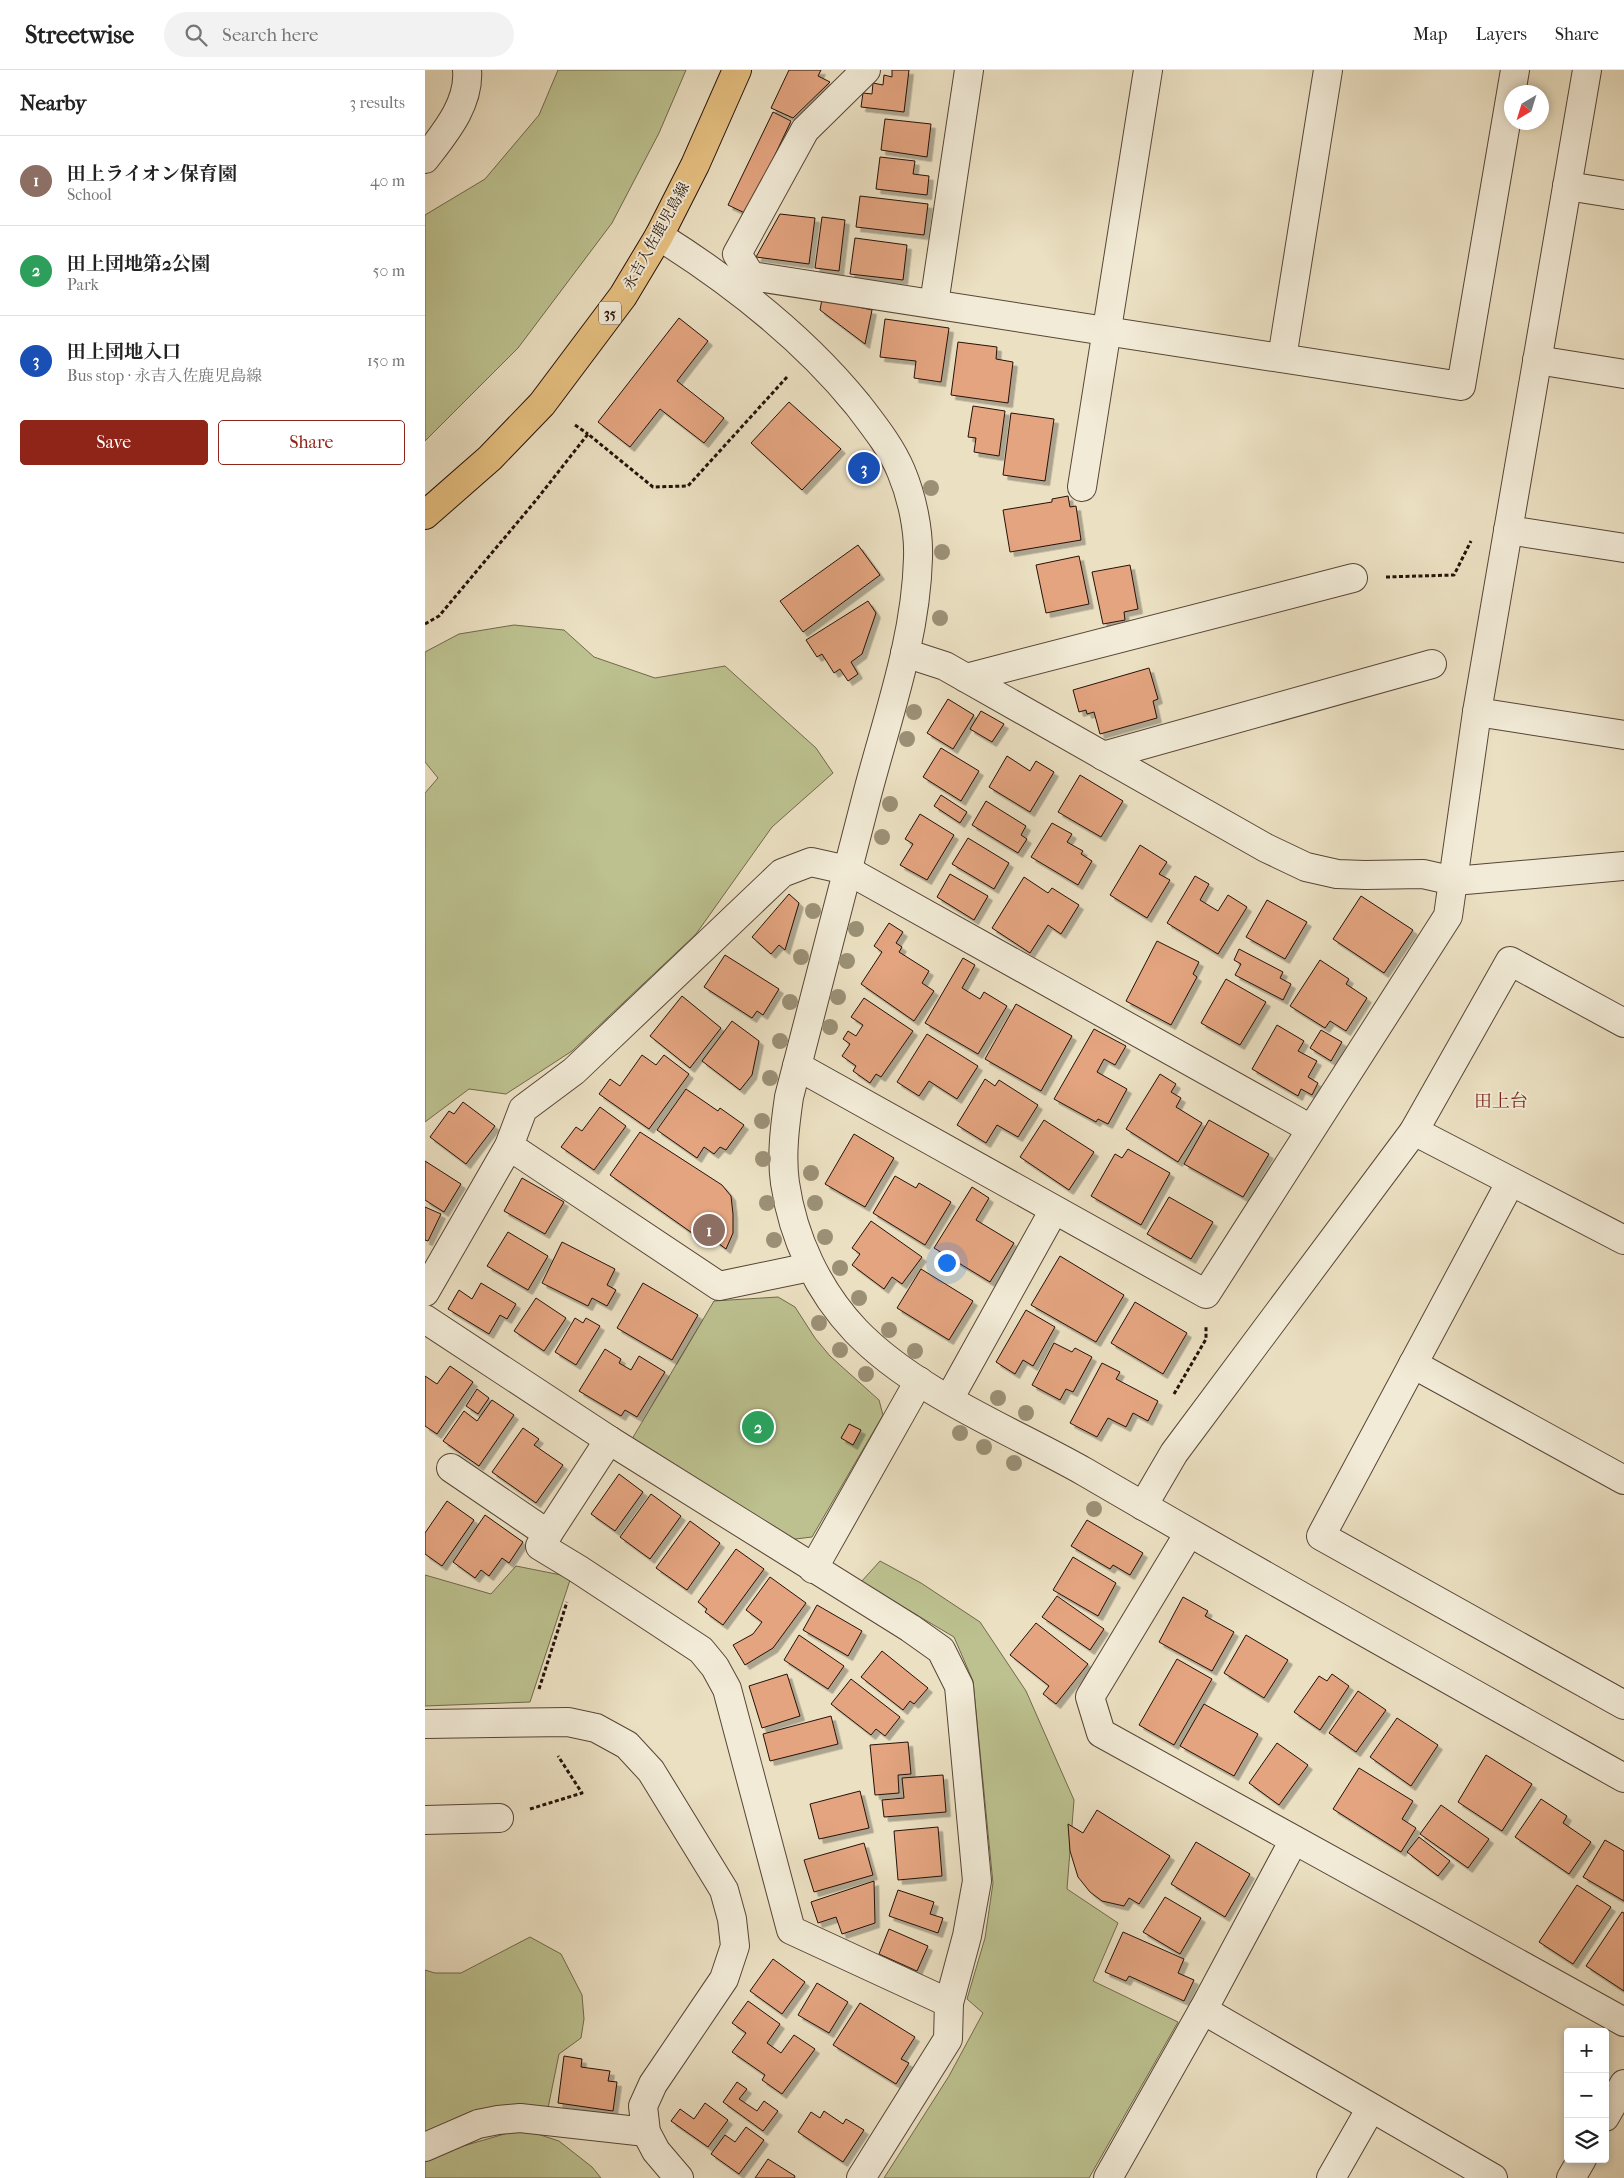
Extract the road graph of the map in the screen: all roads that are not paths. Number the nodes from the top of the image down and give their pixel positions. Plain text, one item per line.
1 (467, 70) edge
2 (737, 70) edge
3 (866, 70) edge
4 (969, 70) edge
5 (1148, 70) edge
6 (1328, 70) edge
7 (1515, 70) edge
8 (1587, 70) edge
9 (425, 159) edge
10 (1567, 186) junction
11 (1624, 195) edge
12 (659, 236) junction
13 (746, 284) junction
14 (934, 304) junction
15 (1107, 331) junction
16 (1282, 358) junction
17 (1537, 360) junction
18 (1624, 374) edge
19 (1082, 487) dead end
20 (425, 515) edge
21 (1509, 530) junction
22 (1624, 548) edge
23 (1353, 578) road end
24 (905, 653) junction
25 (1432, 664) dead end
26 (966, 678) junction
27 (1477, 712) junction
28 (1624, 735) edge
29 (1103, 756) junction
30 (1624, 866) edge
31 (847, 870) junction
32 (1453, 881) junction
33 (1624, 1023) edge
34 (797, 1066) junction
35 (1311, 1129) junction
36 (1414, 1131) junction
37 (509, 1146) junction
38 (1510, 1183) junction
39 (1054, 1210) junction
40 (1624, 1240) edge
41 (810, 1267) junction
42 (425, 1292) edge
43 (425, 1319) edge
44 (1413, 1364) junction
45 (919, 1381) junction
46 (949, 1399) junction
47 (609, 1440) junction
48 (451, 1468) dead end
49 (1624, 1480) edge
50 (1143, 1506) junction
51 (1189, 1533) junction
52 (548, 1534) junction
53 (813, 1569) junction
54 (1624, 1705) edge
55 (425, 1724) edge
56 (1624, 1778) edge
57 (499, 1818) road end
58 (425, 1820) edge
59 (1294, 1840) junction
60 (949, 2003) junction
61 (1203, 2010) junction
62 (1624, 2022) edge
63 (1624, 2084) edge
64 (1371, 2108) junction
65 (1609, 2110) edge
66 (646, 2132) junction
67 (425, 2147) edge
68 (1580, 2163) edge
69 (679, 2178) edge
70 (861, 2178) edge
71 (1107, 2178) edge
72 (1331, 2178) edge
73 (1493, 2178) edge
74 (1571, 2178) edge

1 - 9 street
2 - 12 main road, 永吉入佐鹿児島線 / 35
3 - 13 street
4 - 14 street
5 - 15 street
6 - 16 street
7 - 16 street
8 - 10 street
10 - 11 street
10 - 17 street
12 - 13 street
12 - 20 main road, 永吉入佐鹿児島線 / 35
13 - 14 street
13 - 24 street
14 - 15 street
15 - 16 street
15 - 19 street
17 - 18 street
17 - 21 street
21 - 22 street
21 - 27 street
23 - 26 street
24 - 26 street
24 - 31 street
25 - 29 street
26 - 29 street
27 - 28 street
27 - 32 street
29 - 32 street
30 - 32 street
31 - 34 street
31 - 35 street
31 - 37 street
32 - 35 street
33 - 36 street
34 - 39 street
34 - 41 street
35 - 39 street
36 - 38 street
36 - 50 street
37 - 41 street
37 - 42 street
38 - 40 street
38 - 44 street
39 - 46 street
41 - 45 street
43 - 47 street
44 - 49 street
44 - 54 street
45 - 46 street
45 - 53 street
46 - 50 street
47 - 52 street
47 - 53 street
48 - 52 street
50 - 51 street
51 - 56 street
51 - 59 street
52 - 60 street
53 - 60 street
55 - 66 street
57 - 58 street
59 - 61 street
59 - 62 street
60 - 70 street
61 - 64 street
61 - 71 street
63 - 65 street
64 - 72 street
64 - 73 street
66 - 67 street
66 - 69 street
68 - 74 street

